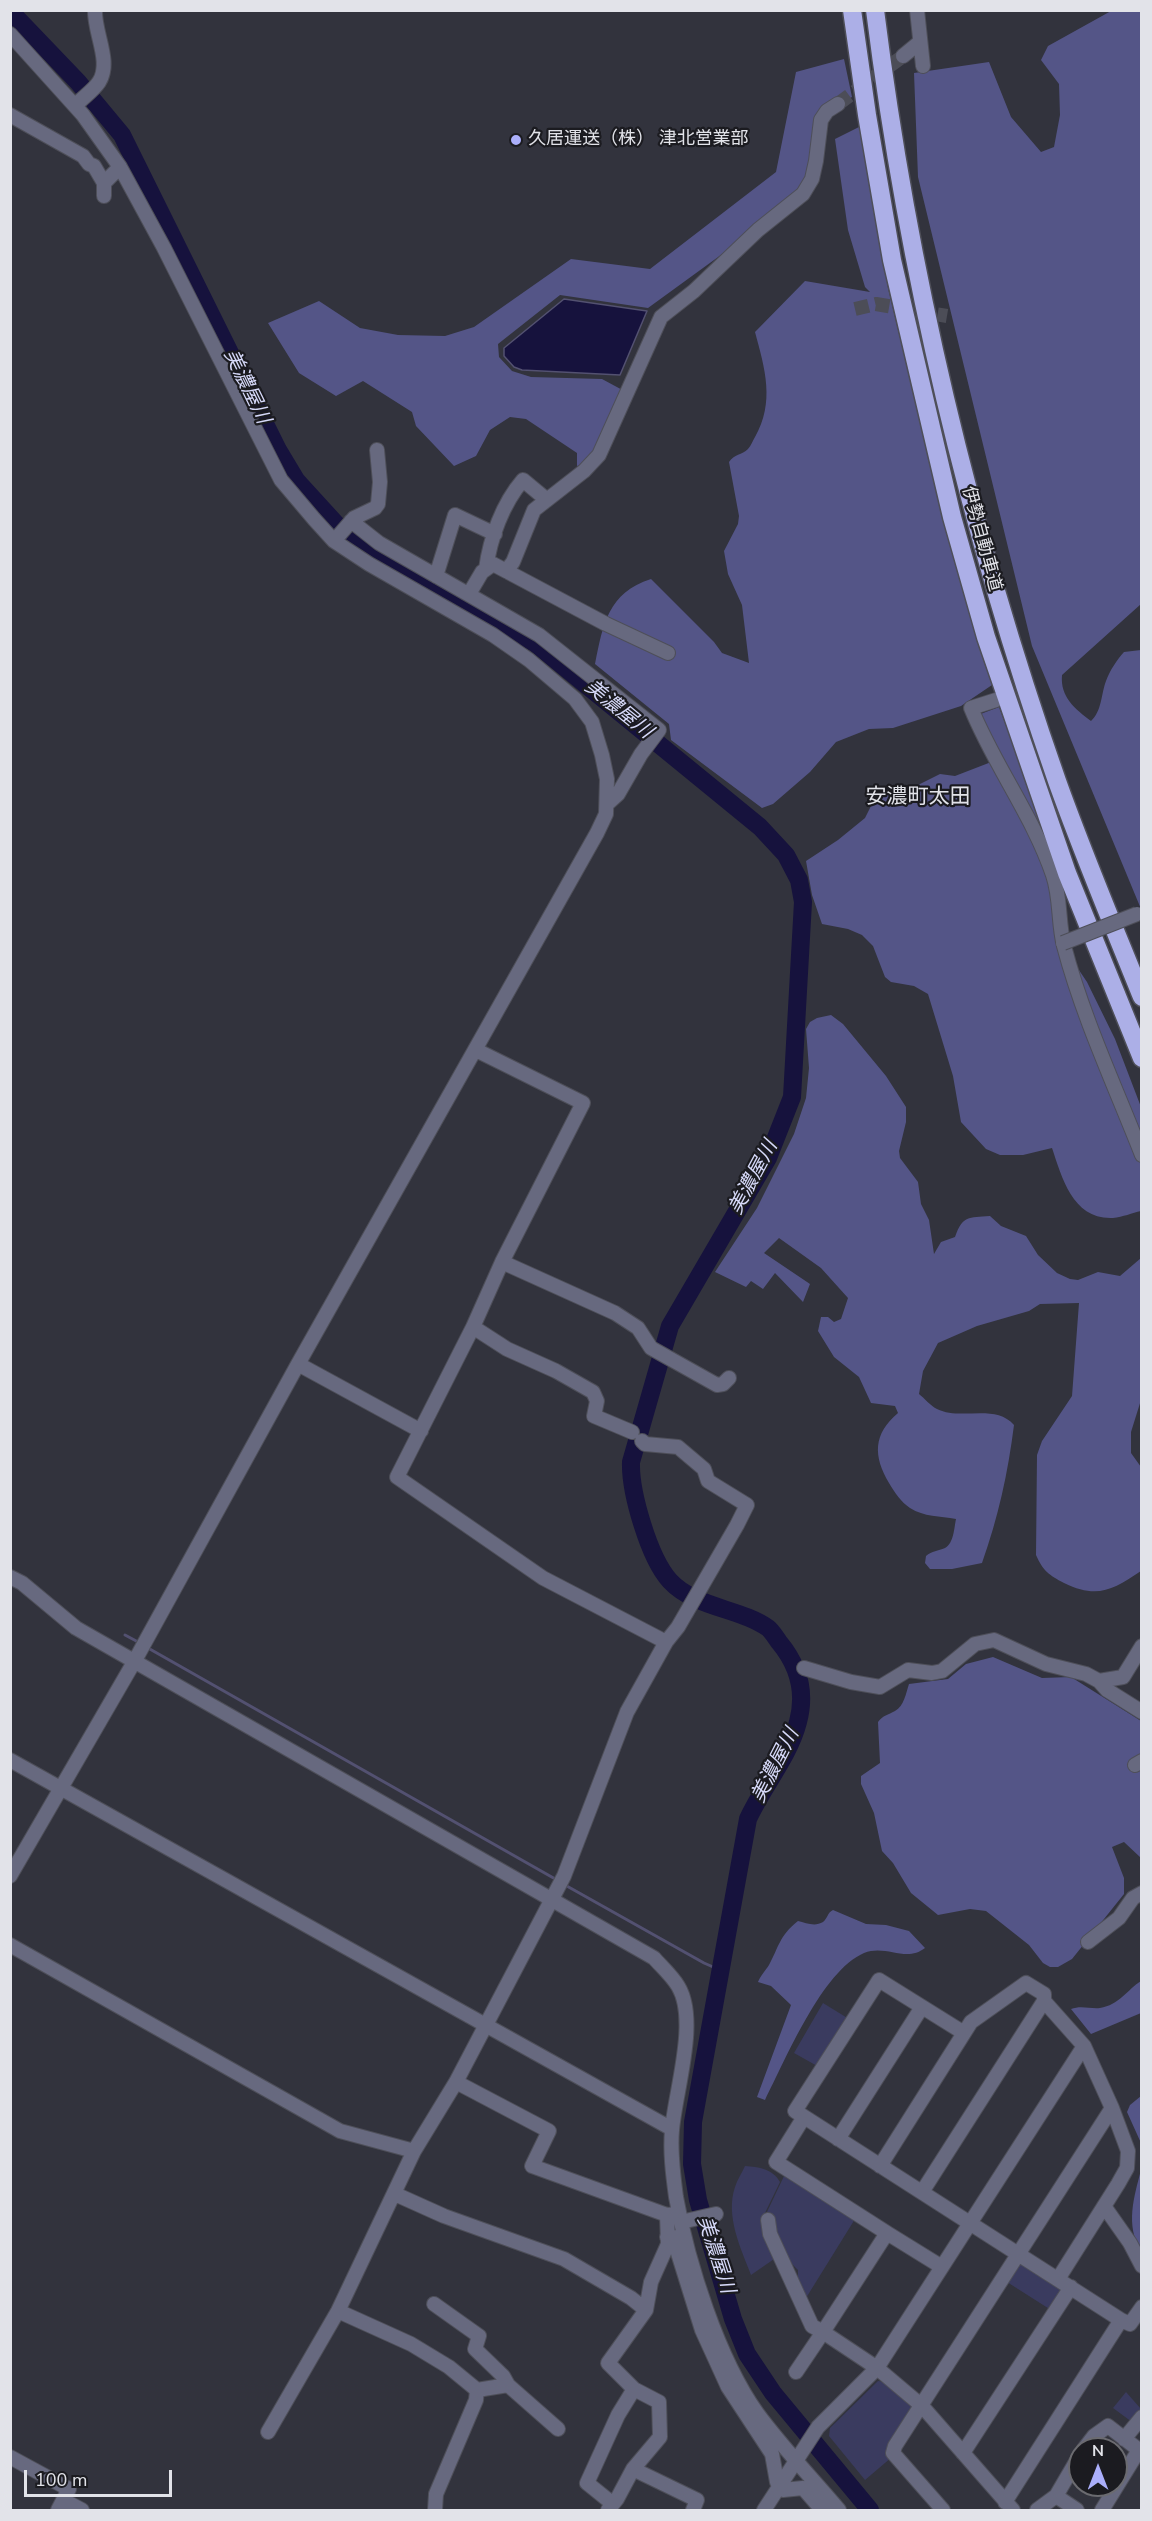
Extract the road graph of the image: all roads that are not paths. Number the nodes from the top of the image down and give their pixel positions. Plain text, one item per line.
1 (95, 10) edge
2 (852, 10) edge
3 (875, 10) edge
4 (917, 10) edge
5 (10, 34) edge
6 (920, 42) junction
7 (903, 56) tunnel mouth
8 (922, 66) dead end
9 (78, 102) junction
10 (838, 104) tunnel mouth
11 (10, 115) edge
12 (120, 167) junction
13 (377, 450) dead end
14 (547, 500) junction
15 (349, 522) junction
16 (495, 534) junction
17 (335, 539) junction
18 (486, 569) junction
19 (506, 571) junction
20 (436, 576) junction
21 (469, 594) junction
22 (668, 653) dead end
23 (996, 700) tunnel mouth
24 (607, 804) junction
25 (1139, 918) edge
26 (1063, 944) junction
27 (1142, 997) edge
28 (476, 1050) junction
29 (1142, 1058) edge
30 (1142, 1155) edge
31 (502, 1262) junction
32 (473, 1327) junction
33 (298, 1364) junction
34 (729, 1378) dead end
35 (421, 1431) junction
36 (10, 1577) edge
37 (666, 1642) junction
38 (1142, 1646) edge
39 (134, 1662) junction
40 (804, 1668) dead end
41 (1099, 1681) junction
42 (1142, 1712) edge
43 (10, 1760) edge
44 (60, 1788) junction
45 (10, 1876) edge
46 (1142, 1893) edge
47 (551, 1899) junction
48 (1088, 1942) dead end
49 (10, 1945) edge
50 (1044, 2001) junction
51 (922, 2007) junction
52 (487, 2025) junction
53 (964, 2033) junction
54 (1084, 2046) junction
55 (456, 2082) junction
56 (1112, 2108) junction
57 (804, 2117) junction
58 (672, 2129) junction
59 (838, 2139) junction
60 (414, 2151) junction
61 (880, 2166) junction
62 (922, 2192) junction
63 (395, 2194) junction
64 (1104, 2206) junction
65 (716, 2214) dead end
66 (679, 2218) junction
67 (768, 2220) dead end
68 (970, 2223) junction
69 (887, 2233) junction
70 (666, 2237) junction
71 (1020, 2254) junction
72 (1142, 2266) edge
73 (942, 2268) junction
74 (1058, 2279) junction
75 (1071, 2287) junction
76 (434, 2304) dead end
77 (1142, 2307) edge
78 (646, 2310) junction
79 (338, 2311) junction
80 (1131, 2326) edge
81 (823, 2332) junction
82 (877, 2368) junction
83 (796, 2372) dead end
84 (508, 2385) junction
85 (634, 2389) junction
86 (477, 2390) junction
87 (922, 2406) junction
88 (1142, 2417) edge
89 (558, 2429) dead end
90 (268, 2432) dead end
91 (1093, 2437) edge
92 (1122, 2437) edge
93 (1126, 2437) edge
94 (1128, 2442) edge
95 (799, 2453) junction
96 (963, 2453) junction
97 (10, 2457) edge
98 (633, 2469) junction
99 (1128, 2469) edge
100 (1068, 2476) edge
101 (780, 2486) junction
102 (1056, 2496) junction
103 (61, 2505) edge
104 (1009, 2506) edge
105 (610, 2507) edge
106 (82, 2511) edge
107 (435, 2511) edge
108 (693, 2511) edge
109 (764, 2511) edge
110 (822, 2511) edge
111 (839, 2511) edge
112 (943, 2511) edge
113 (1037, 2511) edge
114 (1077, 2511) edge

1 - 9 street
2 - 29 highway, 伊勢自動車道
3 - 27 highway, 伊勢自動車道
4 - 6 street
5 - 9 street
6 - 7 street
6 - 8 street
9 - 12 street
10 - 14 street
11 - 12 street
12 - 17 street
13 - 15 street
14 - 16 street
14 - 19 street
15 - 17 street
15 - 20 street
16 - 18 street
16 - 20 street
17 - 24 street
18 - 19 street
18 - 21 street
19 - 22 street
20 - 21 street
21 - 24 street
23 - 26 street
24 - 28 street
25 - 26 street, bridge
26 - 30 street
28 - 31 street
28 - 33 street
31 - 32 street
31 - 34 street
32 - 35 street
32 - 37 street
33 - 35 street
33 - 39 street
35 - 37 street
36 - 39 street
37 - 47 street
38 - 41 street
39 - 44 street
39 - 47 street
40 - 41 street
41 - 42 street
43 - 44 street
44 - 45 street
44 - 52 street
46 - 48 street
47 - 52 street
47 - 58 street
49 - 60 street
50 - 53 street
50 - 54 street
50 - 62 street
51 - 53 street
51 - 57 street
51 - 59 street
52 - 55 street
52 - 58 street
53 - 61 street
54 - 56 street
54 - 68 street
55 - 60 street
55 - 66 street
56 - 64 street
56 - 71 street
57 - 59 street
57 - 69 street
58 - 66 street
59 - 61 street
60 - 63 street
61 - 62 street
62 - 68 street
63 - 78 street
63 - 79 street
64 - 72 street
64 - 74 street
65 - 66 street
66 - 70 street
66 - 95 street
67 - 81 street
68 - 71 street
68 - 73 street
69 - 73 street
69 - 81 street
70 - 78 street
70 - 101 street
71 - 74 street
71 - 87 street
73 - 82 street
74 - 75 street
75 - 80 street
75 - 96 street
76 - 84 street
77 - 80 street
78 - 85 street
79 - 86 street
79 - 90 street
80 - 104 street
81 - 82 street
81 - 83 street
82 - 87 street
82 - 95 street
84 - 86 street
84 - 89 street
85 - 98 street
85 - 105 street
86 - 107 street
87 - 96 street
87 - 112 street
88 - 93 street
91 - 92 street
94 - 99 street
95 - 101 street
95 - 111 street
96 - 104 street
97 - 103 street
98 - 105 street
98 - 108 street
100 - 102 street
101 - 109 street
101 - 110 street
102 - 113 street
102 - 114 street
103 - 106 street

